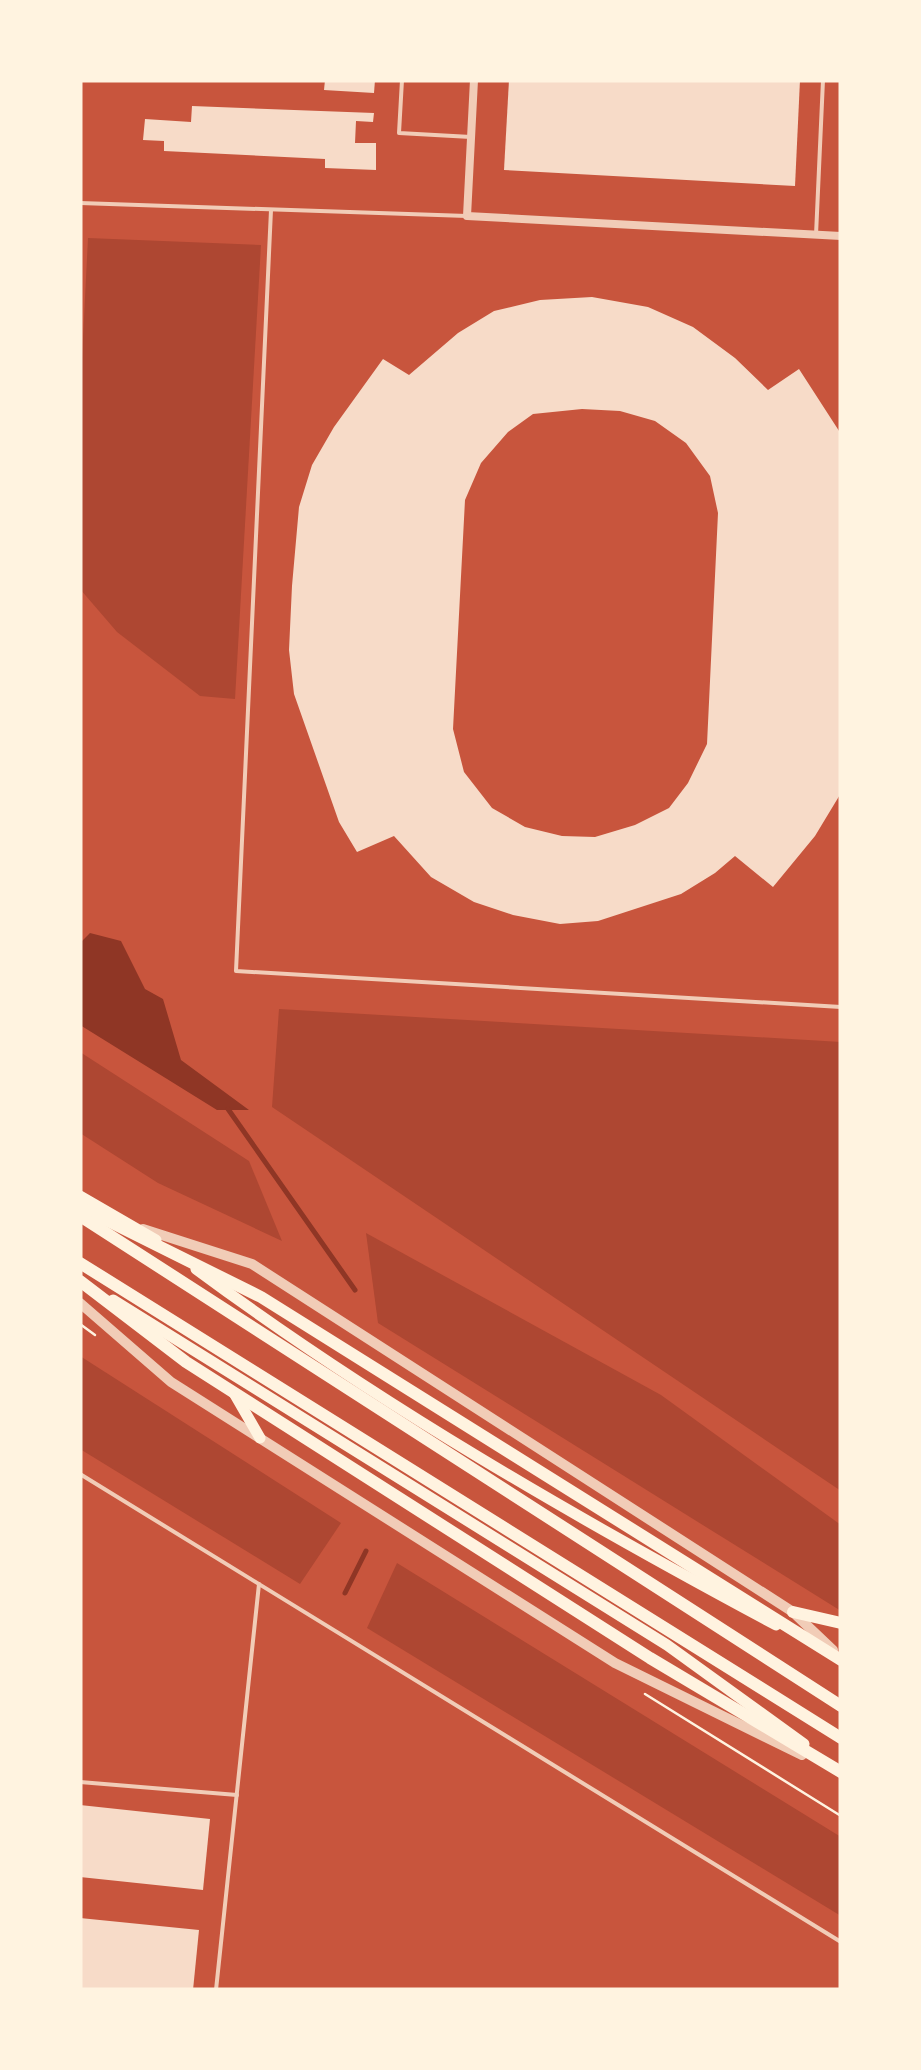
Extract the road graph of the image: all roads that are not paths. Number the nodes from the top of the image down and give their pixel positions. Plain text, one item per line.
1 (402, 80) edge
2 (474, 80) edge
3 (823, 80) edge
4 (471, 137) junction
5 (80, 203) edge
6 (272, 210) junction
7 (468, 216) junction
8 (816, 235) junction
9 (841, 236) edge
10 (841, 1007) edge
11 (80, 1196) edge
12 (80, 1206) edge
13 (80, 1216) edge
14 (140, 1228) junction
15 (80, 1263) edge
16 (80, 1281) edge
17 (80, 1303) edge
18 (216, 1364) junction
19 (260, 1438) junction
20 (80, 1474) edge
21 (259, 1584) junction
22 (793, 1612) junction
23 (841, 1623) edge
24 (841, 1659) edge
25 (841, 1706) edge
26 (841, 1738) edge
27 (841, 1772) edge
28 (80, 1782) edge
29 (237, 1795) junction
30 (841, 1942) edge
31 (216, 1990) edge

1 - 4 lane
2 - 4 street
3 - 8 lane
4 - 7 street
5 - 6 lane
6 - 7 lane
6 - 10 lane
7 - 8 street
8 - 9 street
11 - 14 main road
12 - 24 main road
13 - 25 main road
14 - 22 street
14 - 24 main road
15 - 26 main road
16 - 18 main road
16 - 27 main road
17 - 19 street
18 - 19 main road
18 - 27 main road
19 - 27 street
20 - 21 lane
21 - 29 lane
21 - 30 lane
22 - 23 main road
22 - 24 street
28 - 29 lane
29 - 31 lane

